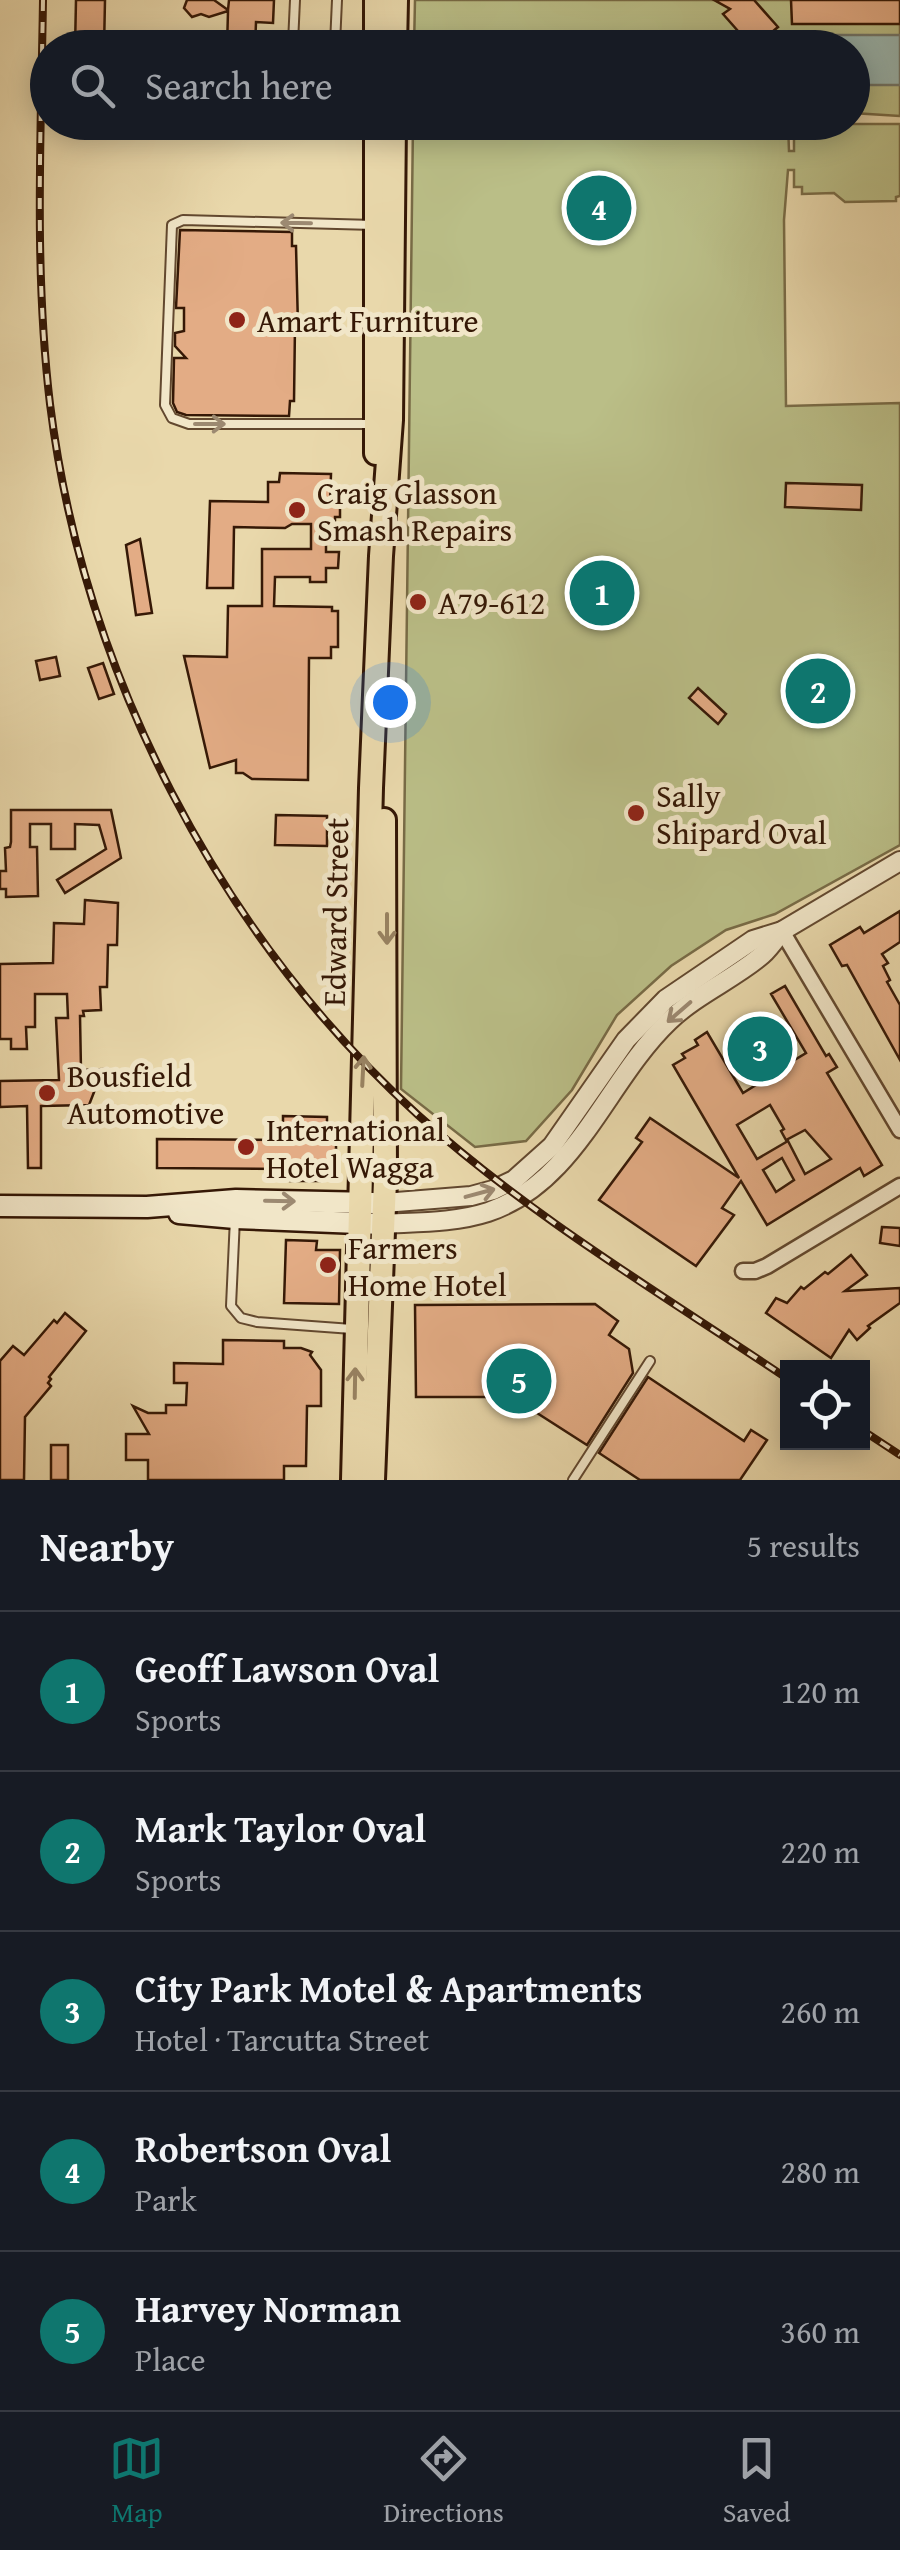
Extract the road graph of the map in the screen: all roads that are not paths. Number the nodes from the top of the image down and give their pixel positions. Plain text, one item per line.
1 (295, 0) edge
2 (337, 0) edge
3 (376, 0) edge
4 (396, 0) edge
5 (294, 30) edge
6 (336, 30) edge
7 (376, 30) edge
8 (395, 30) edge
9 (377, 140) edge
10 (392, 140) edge
11 (384, 225) junction
12 (374, 424) junction
13 (380, 556) junction
14 (378, 621) junction
15 (900, 861) edge
16 (782, 931) junction
17 (899, 1124) edge
18 (900, 1186) edge
19 (0, 1206) edge
20 (148, 1207) junction
21 (383, 1213) junction
22 (358, 1214) junction
23 (235, 1218) junction
24 (743, 1271) dead end
25 (356, 1330) junction
26 (650, 1361) dead end
27 (353, 1480) edge
28 (373, 1480) edge
29 (572, 1480) edge

1 - 5 lane
2 - 6 lane
3 - 7 highway
4 - 8 highway
9 - 11 highway, Edward Street
10 - 11 highway, Edward Street
11 - 12 highway, Edward Street
11 -> 12 lane
11 - 13 highway, Edward Street
12 - 13 highway, Edward Street
13 - 14 highway, Edward Street
14 -> 21 highway, Edward Street
22 -> 14 highway, Edward Street
15 - 16 street
16 - 17 street
16 - 21 street
18 - 24 street
19 - 20 main road
20 -> 22 main road
20 - 23 main road
21 - 22 main road
21 - 28 highway, Edward Street
22 - 23 main road
22 - 25 highway, Edward Street
23 - 25 lane
27 -> 25 highway, Edward Street
26 - 29 lane

